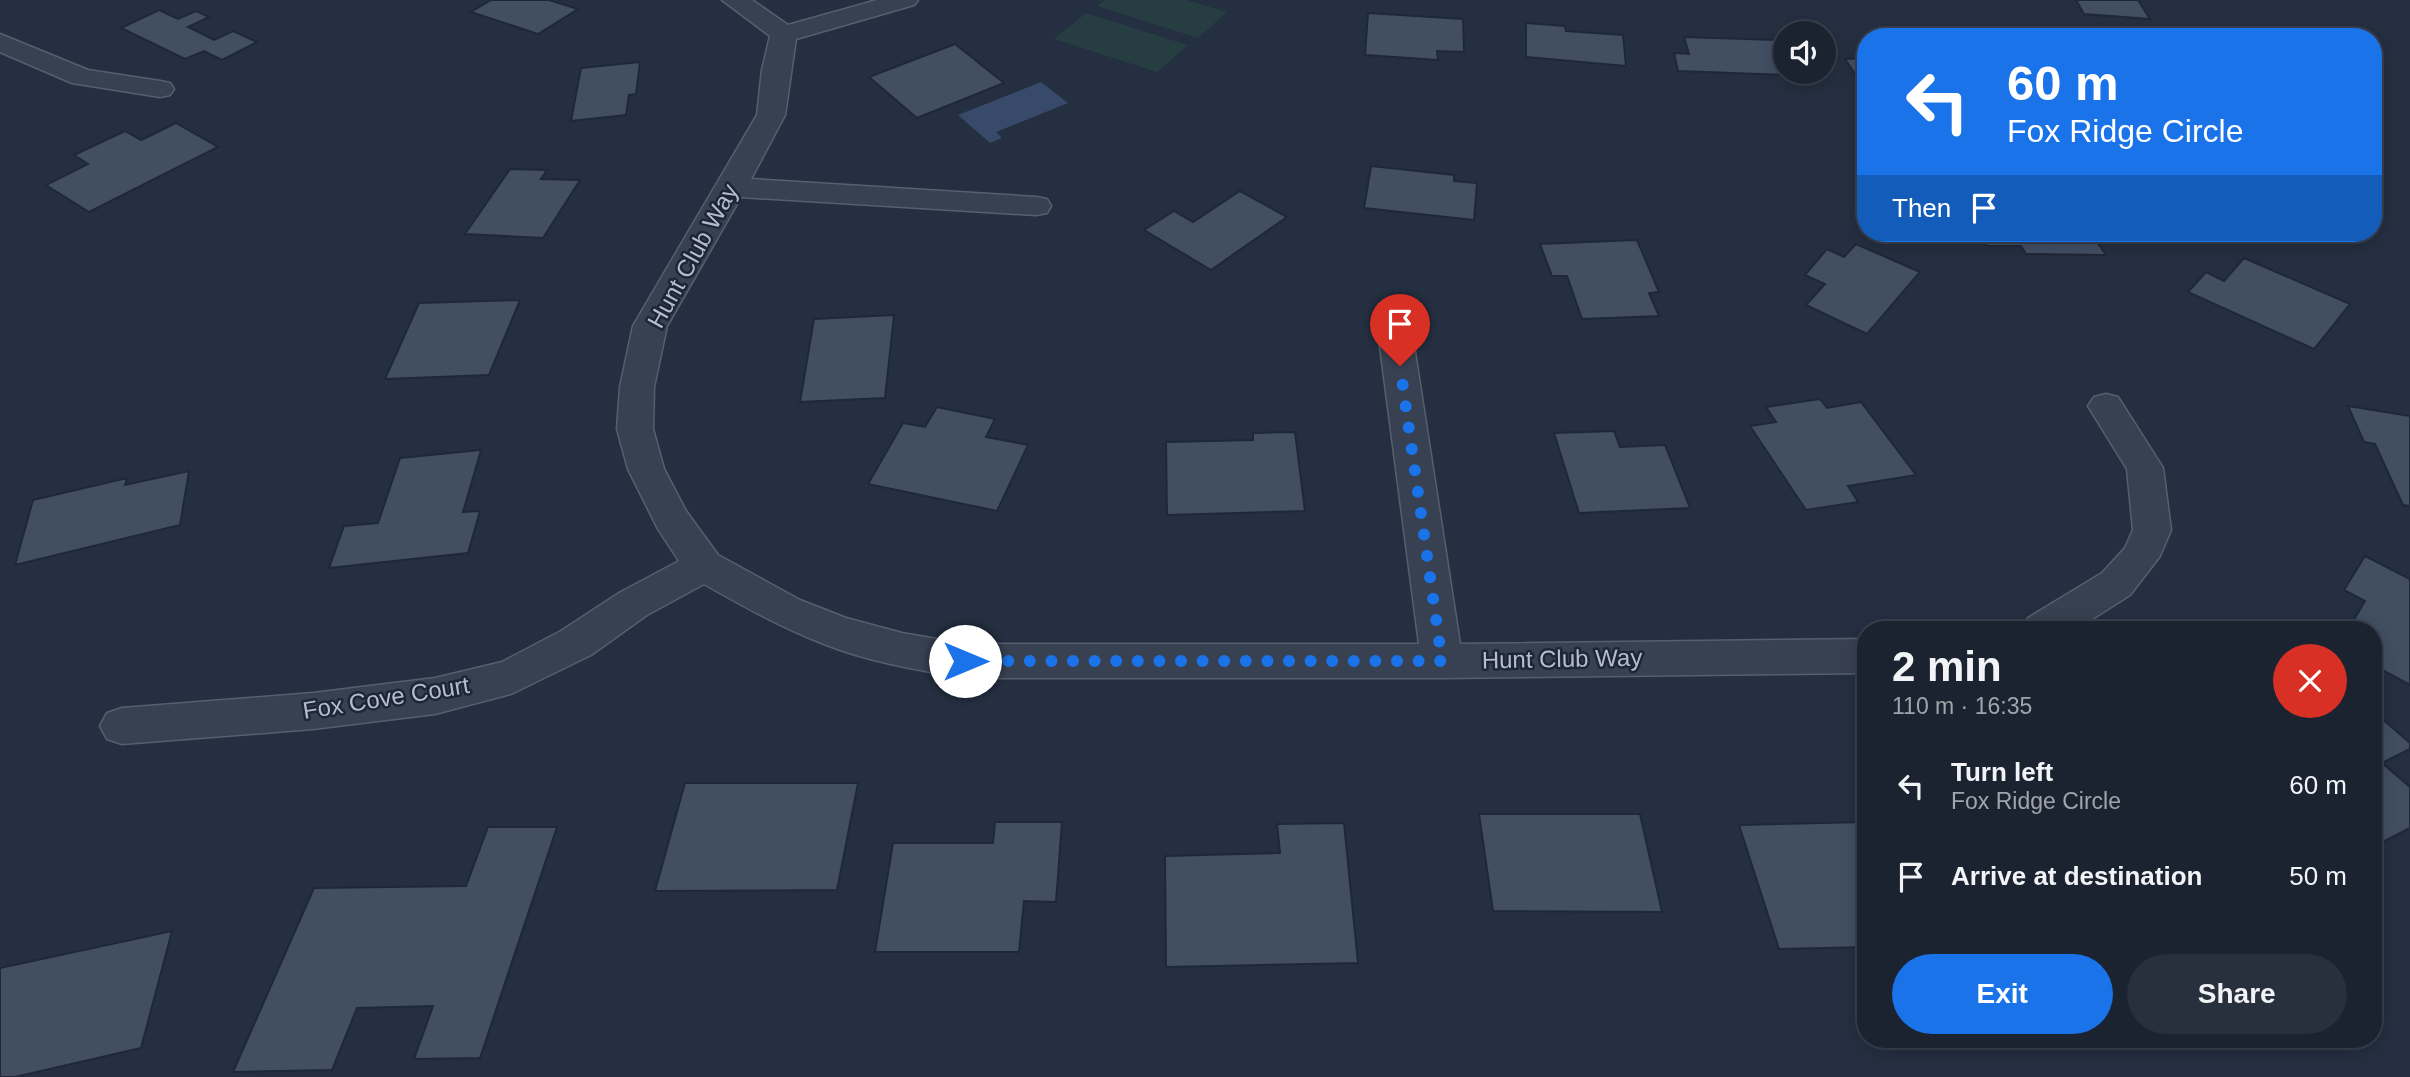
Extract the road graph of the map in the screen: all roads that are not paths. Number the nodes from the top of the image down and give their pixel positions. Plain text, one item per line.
1 (734, 0) edge
2 (905, 0) edge
3 (784, 34) junction
4 (0, 43) edge
5 (160, 89) dead end
6 (731, 187) junction
7 (1037, 206) dead end
8 (1396, 339) dead end
9 (2106, 406) dead end
10 (704, 566) junction
11 (2056, 621) edge
12 (1857, 656) edge
13 (1442, 661) junction
14 (122, 726) dead end

1 - 3 street
2 - 3 street
3 - 6 street, Hunt Club Way
4 - 5 street
6 - 7 street
6 - 10 street, Hunt Club Way
8 - 13 street
9 - 11 street
10 - 13 street, Hunt Club Way
10 - 14 street, Fox Cove Court
12 - 13 street, Hunt Club Way

